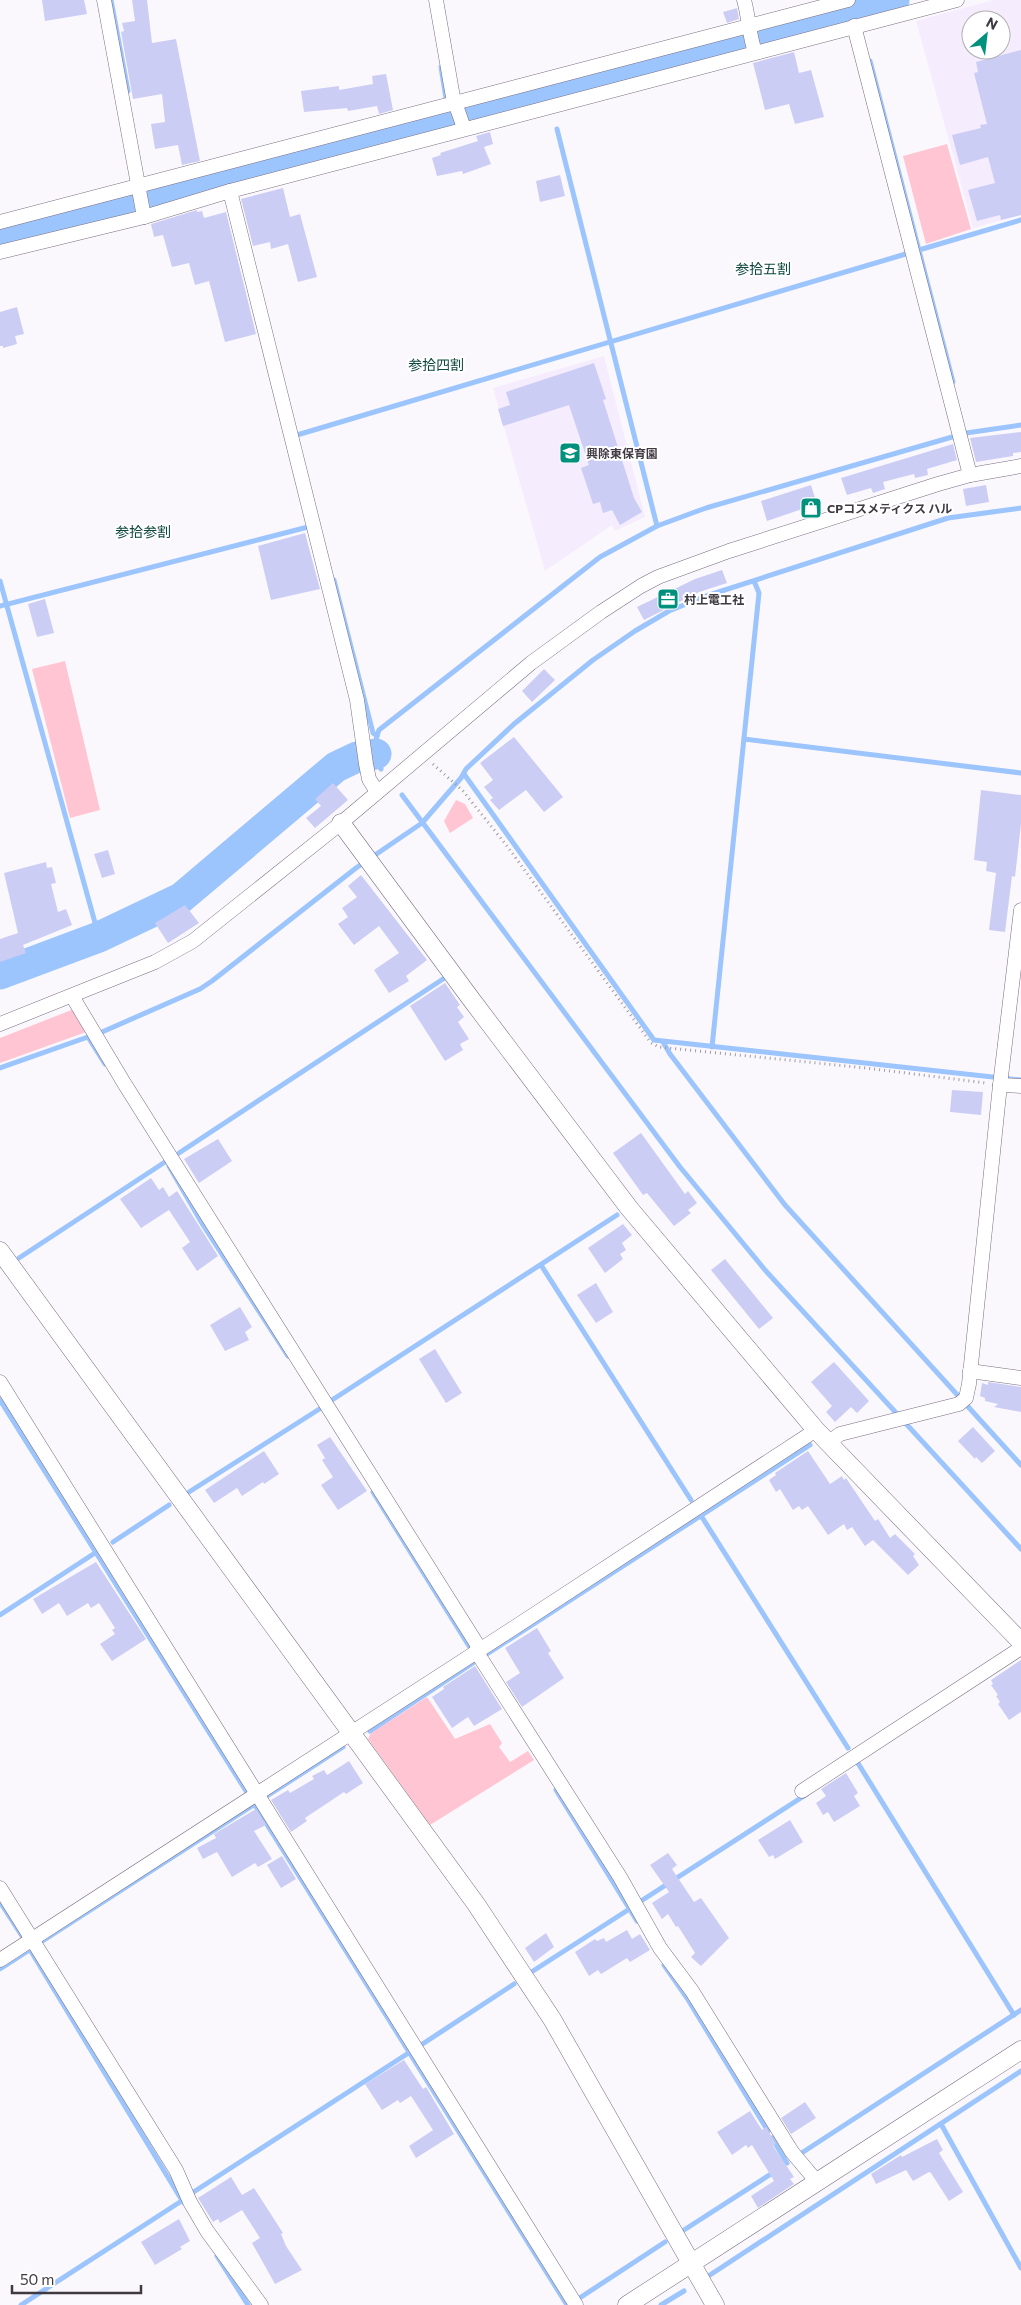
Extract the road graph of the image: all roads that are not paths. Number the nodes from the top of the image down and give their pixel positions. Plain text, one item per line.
1 (104, 0) edge
2 (436, 0) edge
3 (744, 0) edge
4 (848, 0) edge
5 (958, 0) edge
6 (752, 26) junction
7 (854, 26) junction
8 (754, 48) junction
9 (452, 104) junction
10 (463, 125) junction
11 (141, 188) junction
12 (230, 191) junction
13 (142, 212) junction
14 (0, 222) edge
15 (0, 252) edge
16 (1021, 466) edge
17 (970, 475) junction
18 (377, 792) junction
19 (341, 823) junction
20 (1021, 910) edge
21 (72, 996) junction
22 (0, 1024) edge
23 (1001, 1080) junction
24 (1021, 1086) edge
25 (0, 1251) edge
26 (970, 1371) junction
27 (1021, 1378) edge
28 (0, 1382) edge
29 (816, 1430) junction
30 (829, 1442) junction
31 (1021, 1642) edge
32 (1021, 1648) edge
33 (478, 1650) junction
34 (351, 1732) junction
35 (802, 1791) dead end
36 (257, 1794) junction
37 (0, 1888) edge
38 (31, 1939) junction
39 (0, 1960) edge
40 (1021, 2050) edge
41 (818, 2183) junction
42 (691, 2264) junction
43 (574, 2302) edge
44 (261, 2305) edge
45 (627, 2305) edge
46 (715, 2305) edge

1 - 11 street
2 - 9 street
3 - 6 street
4 - 6 street
5 - 7 street
6 - 8 street
6 - 9 street
7 - 8 street
7 - 17 street
8 - 10 street
9 - 10 street
9 - 11 street
10 - 12 street
11 - 13 street
11 - 14 street
12 - 13 street
12 - 18 street
13 - 15 street
16 - 17 street
17 - 18 street
18 - 19 street
19 - 21 street
19 - 29 street
20 - 23 street
21 - 22 street
21 - 33 street
23 - 24 street
23 - 26 street
25 - 34 street
26 - 27 street
26 - 30 street
28 - 36 street
29 - 30 street
29 - 33 street
30 - 31 street
32 - 35 street
33 - 34 street
33 - 41 street
34 - 36 street
34 - 42 street
36 - 38 street
36 - 43 street
37 - 38 street
38 - 39 street
38 - 44 street
40 - 41 street
41 - 42 street
42 - 45 street
42 - 46 street

